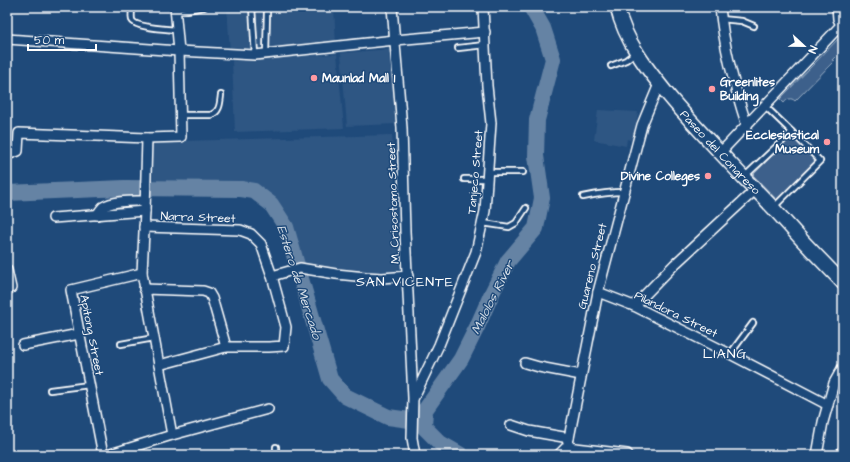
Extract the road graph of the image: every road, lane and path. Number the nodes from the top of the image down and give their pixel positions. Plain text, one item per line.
1 (132, 7) edge
2 (204, 7) edge
3 (252, 7) edge
4 (266, 7) edge
5 (392, 7) edge
6 (483, 7) edge
7 (634, 7) edge
8 (720, 7) edge
9 (837, 7) edge
10 (618, 9) edge
11 (175, 10) edge
12 (721, 19) junction
13 (842, 25) edge
14 (754, 26) dead end
15 (177, 30) junction
16 (485, 32) junction
17 (7, 39) edge
18 (395, 40) junction
19 (485, 45) junction
20 (458, 48) dead end
21 (179, 51) junction
22 (636, 52) junction
23 (266, 54) junction
24 (255, 55) junction
25 (611, 66) dead end
26 (659, 84) junction
27 (221, 94) dead end
28 (765, 105) junction
29 (180, 115) junction
30 (747, 126) junction
31 (792, 132) junction
32 (148, 138) junction
33 (720, 154) junction
34 (7, 156) edge
35 (524, 172) dead end
36 (488, 176) junction
37 (744, 178) junction
38 (464, 179) dead end
39 (755, 190) junction
40 (624, 192) junction
41 (145, 197) junction
42 (582, 197) dead end
43 (526, 208) dead end
44 (773, 208) junction
45 (145, 211) junction
46 (97, 215) junction
47 (53, 218) dead end
48 (483, 224) junction
49 (144, 227) junction
50 (7, 270) edge
51 (142, 273) junction
52 (272, 276) junction
53 (408, 276) junction
54 (843, 283) edge
55 (11, 288) dead end
56 (144, 289) junction
57 (598, 292) junction
58 (634, 306) junction
59 (753, 323) dead end
60 (79, 334) junction
61 (154, 338) junction
62 (121, 344) dead end
63 (23, 345) dead end
64 (226, 348) junction
65 (730, 354) junction
66 (525, 363) dead end
67 (159, 365) junction
68 (843, 367) edge
69 (581, 375) junction
70 (89, 385) junction
71 (50, 390) dead end
72 (413, 398) junction
73 (828, 405) junction
74 (268, 409) dead end
75 (511, 425) dead end
76 (172, 435) junction
77 (276, 447) dead end
78 (565, 447) edge
79 (843, 448) edge
80 (103, 455) edge
81 (107, 455) edge
82 (276, 455) edge
83 (415, 455) edge
84 (627, 455) edge
85 (817, 455) edge
86 (836, 455) edge

1 - 15 lane
2 - 11 lane
3 - 24 lane
4 - 23 lane
5 - 18 street, M. Crisostomo Street
6 - 16 street, Tanjeco Street
7 - 10 lane
8 - 12 street
9 - 13 street
10 - 22 main road, Paseo del Congreso
11 - 15 street
12 - 14 lane
12 - 30 street
13 - 28 street
15 - 21 street
16 - 18 street
16 - 19 street, Tanjeco Street
17 - 21 street
18 - 23 street
18 - 53 street, M. Crisostomo Street
19 - 20 lane
19 - 36 street, Tanjeco Street
21 - 24 street
21 - 29 street
22 - 25 lane
22 - 26 main road, Paseo del Congreso
23 - 24 street
26 - 33 main road, Paseo del Congreso
26 - 40 street, Guareno Street
27 - 29 lane
28 - 30 street
28 - 31 lane
29 - 32 street
30 - 33 street
31 - 37 lane
31 - 44 lane
32 - 34 street
32 - 41 street
33 - 37 main road, Paseo del Congreso
35 - 36 lane
36 - 38 lane
36 - 48 street, Tanjeco Street
37 - 39 main road, Paseo del Congreso
39 - 44 main road, Paseo del Congreso
39 - 58 street
40 - 42 lane
40 - 57 street, Guareno Street
41 - 45 street
41 - 46 street
43 - 48 lane
44 - 54 main road, Paseo del Congreso
45 - 46 street
45 - 49 street
46 - 47 street
48 - 72 street, Tanjeco Street
49 - 51 street
49 - 52 street, Narra Street
50 - 55 street
51 - 56 street
51 - 60 street, Apitong Street
52 - 53 street
52 - 64 street, Narra Street
53 - 72 street, M. Crisostomo Street
56 - 61 street
56 - 64 street
57 - 58 street, Pilandora Street
57 - 69 street, Guareno Street
58 - 65 street, Pilandora Street
59 - 65 lane
60 - 63 street
60 - 70 street, Apitong Street
61 - 62 lane
61 - 67 street
64 - 67 street
65 - 73 street, Pilandora Street
66 - 69 street
67 - 76 street
68 - 73 street
69 - 78 street, Guareno Street
70 - 71 lane
70 - 80 street, Apitong Street
72 - 83 street
73 - 85 street
74 - 76 street
75 - 78 street
76 - 81 street
77 - 82 lane
78 - 84 street
79 - 86 lane

